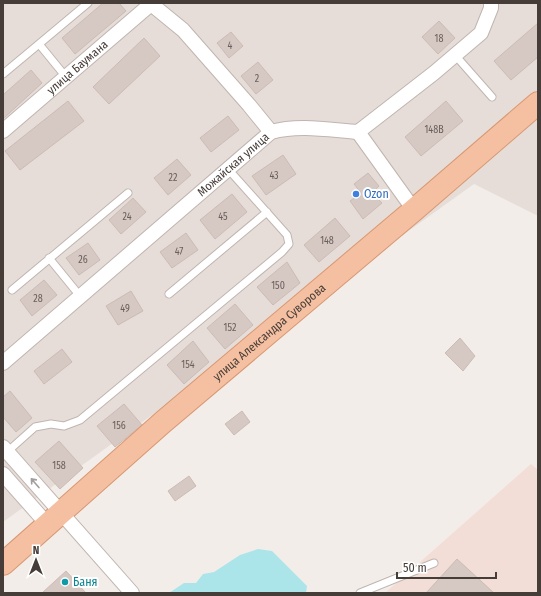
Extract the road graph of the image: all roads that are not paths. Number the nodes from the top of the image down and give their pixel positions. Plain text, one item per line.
1 (88, 3) edge
2 (491, 3) edge
3 (150, 4) edge
4 (38, 44) junction
5 (455, 55) junction
6 (3, 74) edge
7 (66, 77) junction
8 (492, 97) dead end
9 (538, 103) edge
10 (3, 131) edge
11 (271, 132) junction
12 (358, 132) junction
13 (228, 169) junction
14 (128, 193) dead end
15 (414, 210) junction
16 (266, 212) junction
17 (49, 258) junction
18 (12, 290) dead end
19 (169, 294) dead end
20 (80, 296) junction
21 (3, 362) edge
22 (5, 450) edge
23 (3, 474) edge
24 (54, 519) junction
25 (434, 563) dead end
26 (3, 564) edge
27 (132, 593) edge
28 (360, 593) edge

1 - 4 lane
2 - 5 street
3 - 7 street, улица Баумана
3 - 11 street
4 - 6 lane
4 - 7 lane
5 - 8 lane
5 - 12 street
7 - 10 street, улица Баумана
9 - 15 main road, улица Александра Суворова
11 - 12 street, Можайская улица
11 - 13 street, Можайская улица
12 - 15 street
13 - 16 lane
13 - 20 street, Можайская улица
14 - 17 lane
15 - 24 main road, улица Александра Суворова
16 - 19 lane
16 - 22 lane
17 - 18 lane
17 - 20 lane
20 - 21 street, Можайская улица
24 -> 22 street
23 - 24 street
24 - 26 main road, улица Александра Суворова
24 - 27 street
25 - 28 lane

